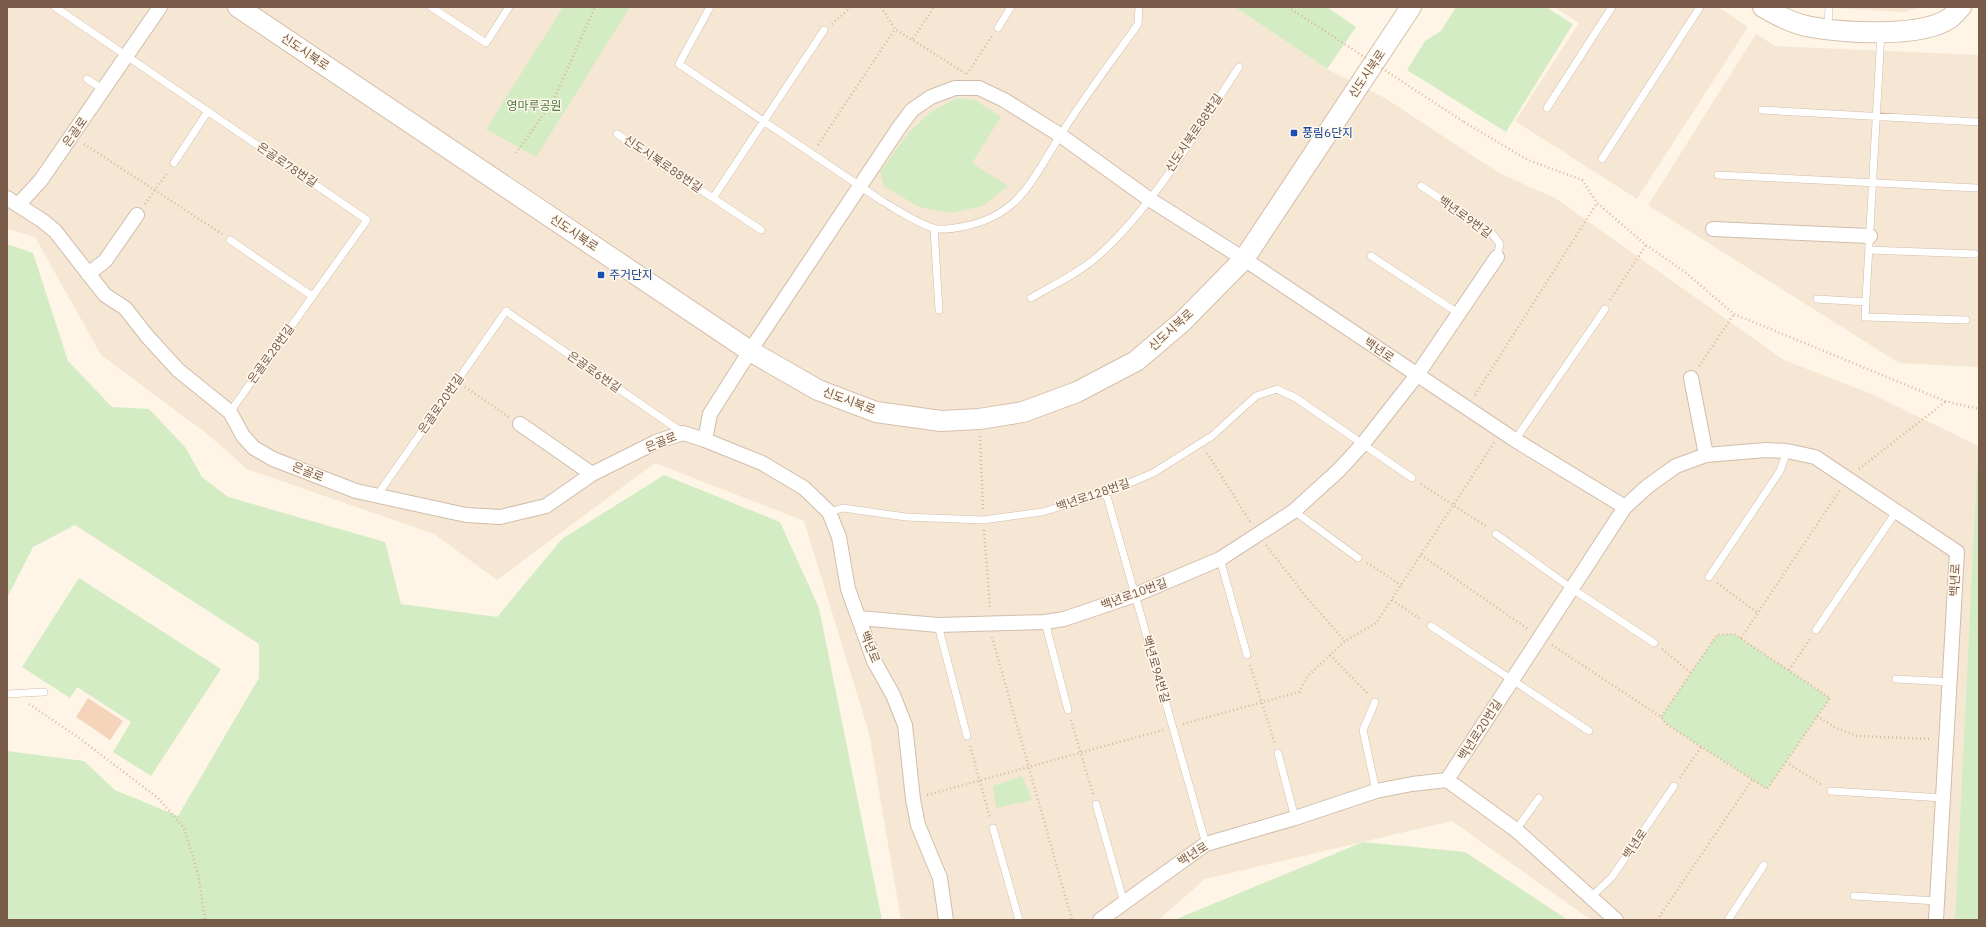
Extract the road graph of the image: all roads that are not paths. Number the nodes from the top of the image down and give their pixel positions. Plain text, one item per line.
1 (55, 7) edge
2 (160, 7) edge
3 (238, 7) edge
4 (431, 7) edge
5 (509, 7) edge
6 (710, 7) edge
7 (1011, 7) edge
8 (1140, 7) edge
9 (1411, 7) edge
10 (1612, 7) edge
11 (1700, 7) edge
12 (1763, 7) edge
13 (1829, 7) edge
14 (1961, 7) edge
15 (998, 28) road end
16 (1828, 28) junction
17 (824, 30) road end
18 (1880, 32) junction
19 (128, 56) junction
20 (1238, 67) dead end
21 (87, 79) dead end
22 (104, 90) junction
23 (1547, 108) dead end
24 (1762, 110) dead end
25 (208, 111) junction
26 (1877, 116) junction
27 (763, 121) junction
28 (1977, 122) dead end
29 (617, 134) dead end
30 (1060, 135) junction
31 (1602, 159) dead end
32 (174, 163) road end
33 (1718, 175) dead end
34 (1873, 183) junction
35 (860, 186) junction
36 (1421, 186) dead end
37 (1976, 188) dead end
38 (713, 198) junction
39 (1149, 199) junction
40 (13, 202) edge
41 (137, 215) road end
42 (367, 220) joint
43 (934, 228) junction
44 (1713, 229) dead end
45 (761, 230) dead end
46 (1870, 236) junction
47 (230, 240) road end
48 (1870, 250) junction
49 (1975, 254) dead end
50 (1371, 256) dead end
51 (1497, 257) joint
52 (1244, 259) junction
53 (88, 274) junction
54 (312, 296) junction
55 (1031, 298) dead end
56 (1817, 299) dead end
57 (1866, 302) junction
58 (1605, 309) road end
59 (939, 310) dead end
60 (506, 311) joint
61 (1458, 313) junction
62 (1966, 320) dead end
63 (750, 351) junction
64 (1417, 375) junction
65 (1691, 378) road end
66 (230, 412) junction
67 (520, 424) road end
68 (683, 433) junction
69 (705, 440) junction
70 (1515, 440) junction
71 (1362, 445) junction
72 (1787, 451) junction
73 (1706, 455) junction
74 (592, 474) junction
75 (1412, 478) road end
76 (1106, 494) junction
77 (376, 497) junction
78 (1625, 507) junction
79 (1294, 511) junction
80 (829, 512) junction
81 (1896, 512) junction
82 (1496, 534) road end
83 (1358, 558) road end
84 (1220, 559) junction
85 (1708, 577) road end
86 (1571, 588) junction
87 (1135, 595) junction
88 (859, 618) junction
89 (1045, 622) junction
90 (938, 625) junction
91 (1431, 626) road end
92 (1816, 630) road end
93 (1654, 642) road end
94 (1247, 655) road end
95 (1896, 679) dead end
96 (1512, 680) junction
97 (1950, 682) junction
98 (44, 692) dead end
99 (10, 694) edge
100 (1375, 702) road end
101 (1068, 710) road end
102 (1589, 731) dead end
103 (967, 736) road end
104 (1278, 753) road end
105 (1447, 780) junction
106 (1674, 786) road end
107 (1376, 791) junction
108 (1830, 791) road end
109 (1540, 798) dead end
110 (1943, 798) junction
111 (1096, 804) road end
112 (1295, 818) junction
113 (993, 828) road end
114 (1516, 830) junction
115 (1206, 844) junction
116 (1764, 865) dead end
117 (1854, 896) dead end
118 (1590, 898) junction
119 (1937, 901) junction
120 (1124, 903) junction
121 (946, 920) edge
122 (1019, 920) edge
123 (1100, 920) edge
124 (1616, 920) edge
125 (1728, 920) edge
126 (1936, 920) edge

1 - 19 lane
2 - 19 street, 은골로
3 - 63 street, 신도시북로
4 - 5 lane
6 - 27 lane
7 - 15 lane
8 - 30 lane
9 - 52 street, 신도시북로
10 - 23 lane
11 - 31 lane
12 - 16 street
13 - 16 lane
14 - 18 street
16 - 18 street
17 - 27 lane, 신도시북로88번길
18 - 26 lane
19 - 22 street, 은골로
19 - 25 lane, 은골로78번길
20 - 39 lane, 신도시북로88번길
21 - 22 lane
22 - 40 street, 은골로
24 - 26 lane
25 - 32 lane
25 - 42 lane, 은골로78번길
26 - 28 lane
26 - 34 lane
27 - 35 lane
27 - 38 lane, 신도시북로88번길
29 - 38 lane, 신도시북로88번길
30 - 35 street
30 - 39 street
30 - 43 lane
33 - 34 lane
34 - 37 lane
34 - 46 lane
35 - 43 lane
35 - 63 street
36 - 51 lane, 백년로9번길
38 - 45 lane
39 - 52 street
39 - 55 lane, 신도시북로88번길
40 - 53 street, 은골로
41 - 53 street
42 - 54 lane, 은골로28번길
43 - 59 lane
44 - 46 street
46 - 48 lane
47 - 54 lane
48 - 49 lane
48 - 57 lane
50 - 61 lane
51 - 61 street, 백년로9번길
52 - 63 street, 신도시북로
52 - 64 street, 백년로
53 - 66 street, 은골로
54 - 66 lane, 은골로28번길
56 - 57 lane
57 - 62 lane
58 - 70 lane
60 - 68 lane, 은골로6번길
60 - 77 lane, 은골로20번길
61 - 64 street, 백년로9번길
63 - 69 street
64 - 70 street, 백년로
64 - 71 street, 백년로10번길
65 - 73 street
66 - 77 street, 은골로
67 - 74 street
68 - 69 street, 은골로
68 - 74 street, 은골로
69 - 80 street, 백년로
70 - 78 street, 백년로
71 - 75 lane
71 - 76 lane, 백년로128번길
71 - 79 street, 백년로10번길
72 - 73 street, 백년로
72 - 81 street, 백년로
72 - 85 lane
73 - 78 street, 백년로
74 - 77 street, 은골로
76 - 80 lane, 백년로128번길
76 - 87 lane, 백년로94번길
78 - 86 street, 백년로20번길
79 - 83 lane
79 - 84 street, 백년로10번길
80 - 88 street, 백년로
81 - 92 lane
81 - 97 street, 백년로
82 - 86 lane
84 - 87 street, 백년로10번길
84 - 94 lane
86 - 93 lane
86 - 96 street, 백년로20번길
87 - 89 street, 백년로10번길
87 - 115 lane, 백년로94번길
88 - 90 street, 백년로10번길
88 - 121 street, 백년로
89 - 90 street, 백년로10번길
89 - 101 lane
90 - 103 lane
91 - 96 lane
95 - 97 lane
96 - 102 lane
96 - 105 street, 백년로20번길
97 - 110 street, 백년로
98 - 99 lane
100 - 107 lane
104 - 112 lane
105 - 107 street, 백년로
105 - 114 street
106 - 118 lane, 백년로
107 - 112 street, 백년로
108 - 110 lane
109 - 114 lane
110 - 119 street, 백년로
111 - 120 lane
112 - 115 street, 백년로
113 - 122 lane
114 - 118 street
115 - 120 street, 백년로
116 - 125 lane
117 - 119 lane
118 - 124 street
119 - 126 street, 백년로
120 - 123 street, 백년로

